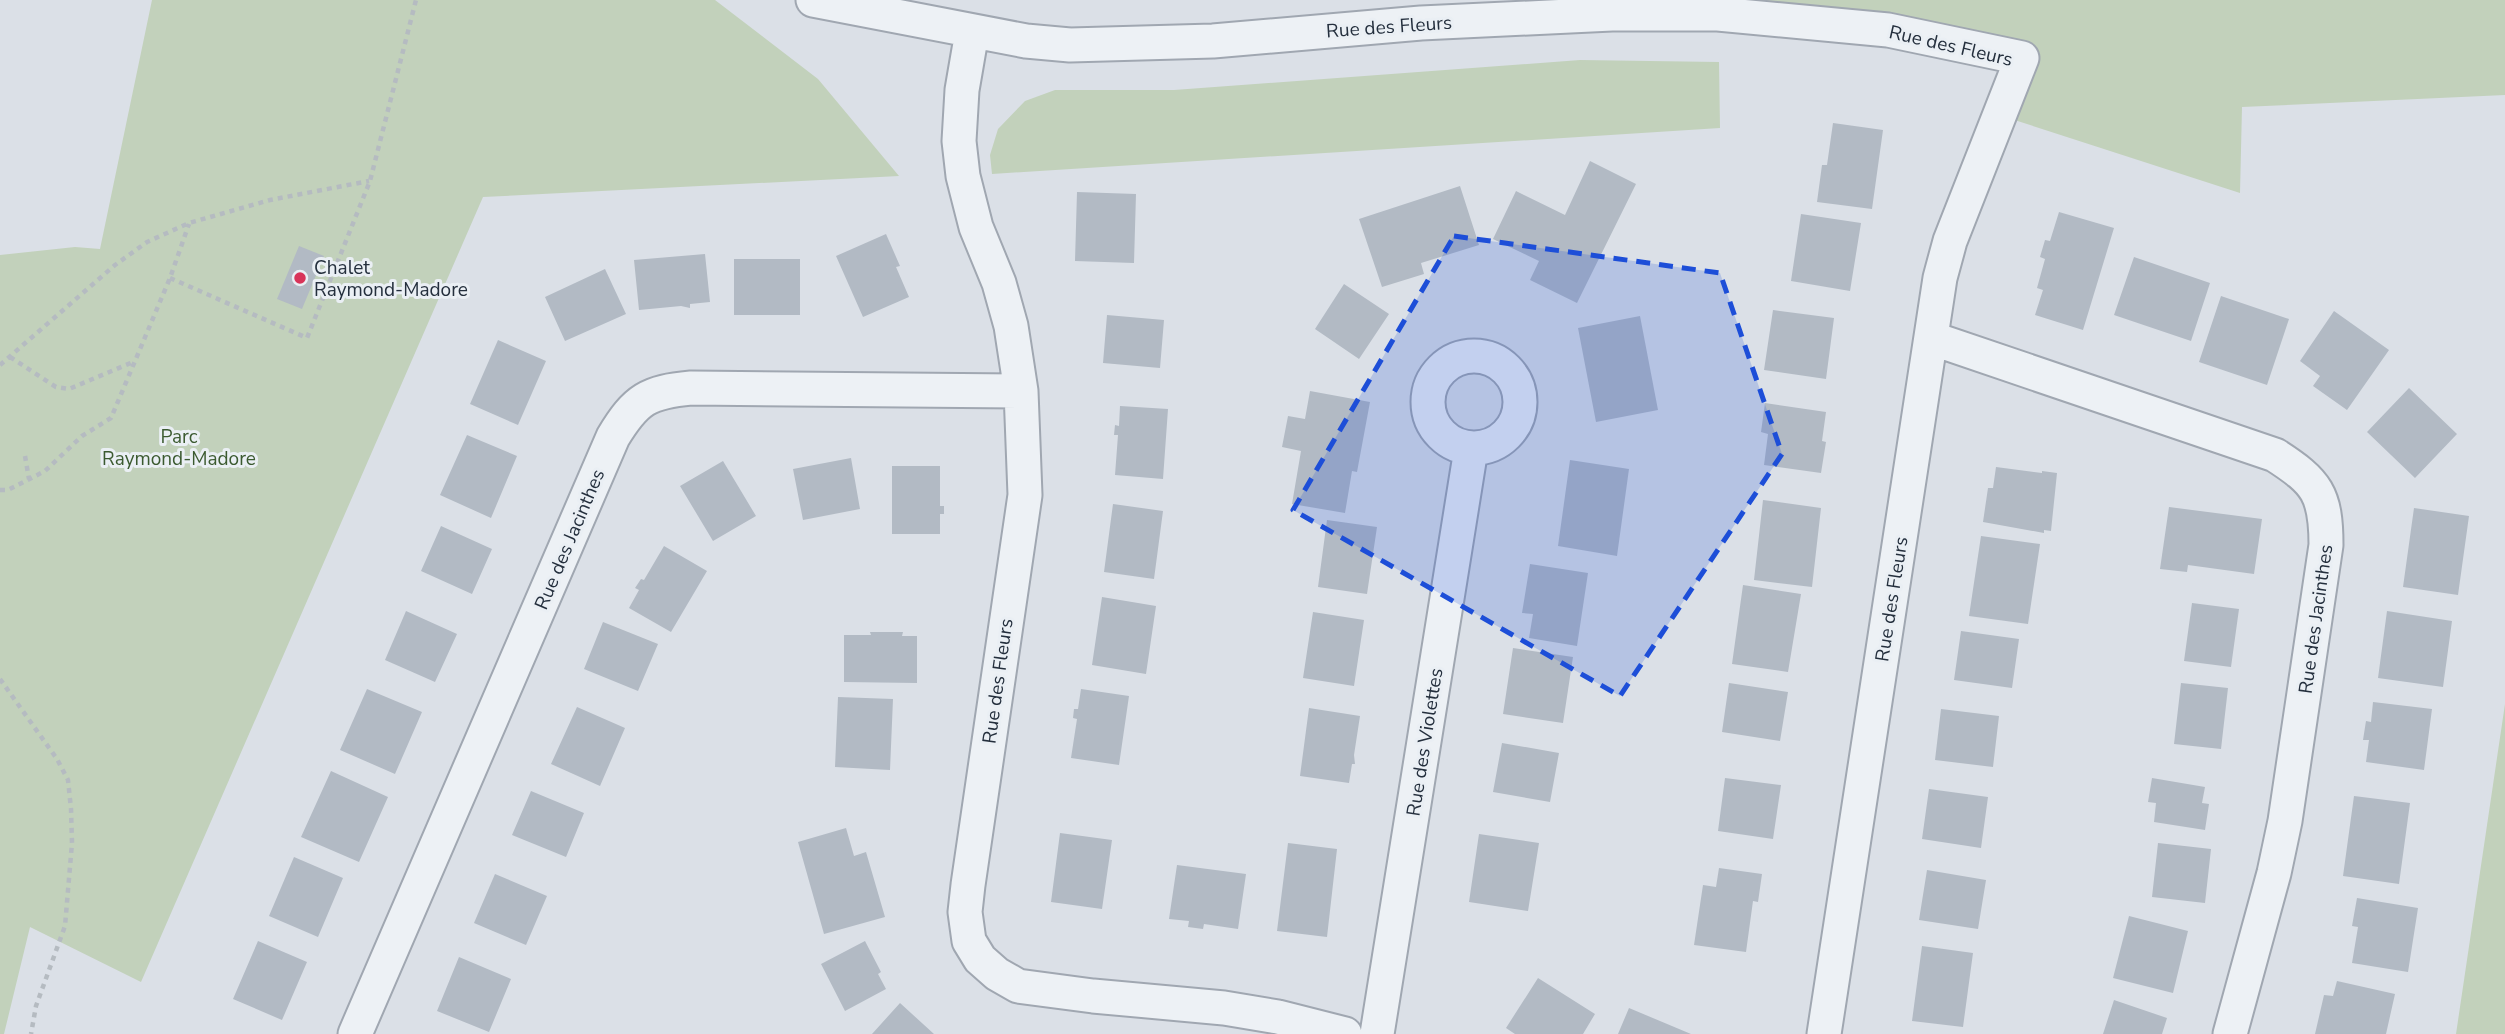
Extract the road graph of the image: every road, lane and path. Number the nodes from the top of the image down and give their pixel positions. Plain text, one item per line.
1 (415, 0) edge
2 (813, 0) edge
3 (1500, 10) edge
4 (972, 32) junction
5 (370, 181) junction
6 (189, 223) junction
7 (170, 278) junction
8 (1931, 338) junction
9 (10, 357) junction
10 (134, 361) junction
11 (0, 365) edge
12 (1021, 391) junction
13 (1471, 449) dead end
14 (25, 456) dead end
15 (29, 480) junction
16 (0, 490) edge
17 (0, 679) edge
18 (31, 1034) edge
19 (355, 1034) edge
20 (1345, 1034) edge
21 (1377, 1034) edge
22 (1824, 1034) edge
23 (2230, 1034) edge

1 - 5 path
2 - 4 street, Rue des Fleurs
3 - 4 street, Rue des Fleurs
3 - 8 street, Rue des Fleurs
4 - 12 street, Rue des Fleurs
5 - 6 path
5 - 7 path
6 - 7 path
6 - 9 path
7 - 10 path
8 - 22 street, Rue des Fleurs
8 - 23 street, Rue des Jacinthes
9 - 10 path
9 - 11 path
10 - 15 path
12 - 19 street, Rue des Jacinthes
12 - 20 street, Rue des Fleurs
13 - 21 street, Rue des Violettes
14 - 15 path
15 - 16 path
17 - 18 path

